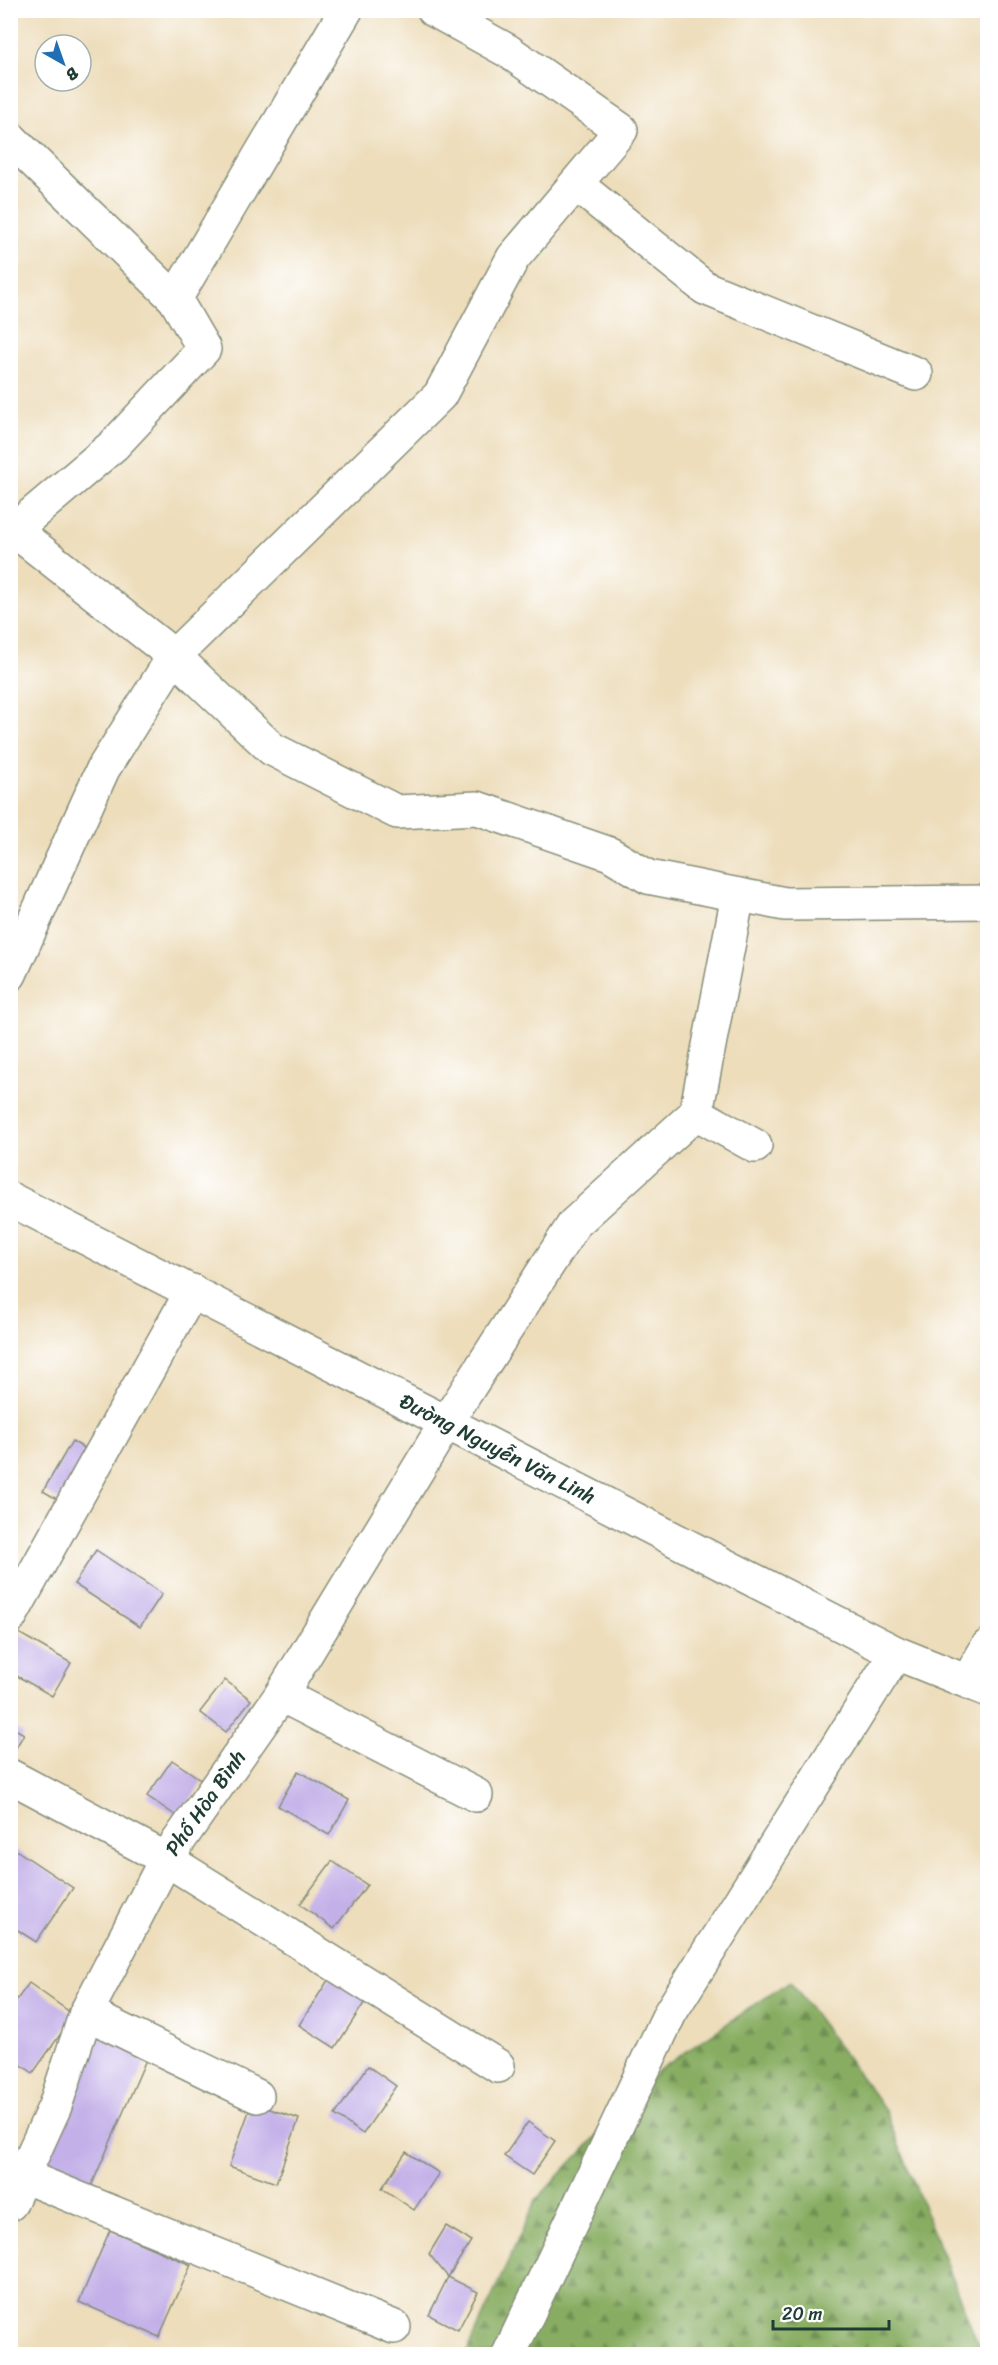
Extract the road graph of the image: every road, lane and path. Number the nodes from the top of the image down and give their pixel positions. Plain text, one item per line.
1 (346, 10) edge
2 (434, 10) edge
3 (10, 138) edge
4 (576, 184) junction
5 (175, 299) junction
6 (916, 374) dead end
7 (10, 535) edge
8 (174, 656) junction
9 (738, 895) junction
10 (987, 902) edge
11 (10, 974) edge
12 (696, 1113) junction
13 (755, 1146) dead end
14 (10, 1198) edge
15 (192, 1292) junction
16 (446, 1423) junction
17 (10, 1617) edge
18 (987, 1646) edge
19 (896, 1653) junction
20 (978, 1686) edge
21 (280, 1695) junction
22 (10, 1776) edge
23 (476, 1795) dead end
24 (166, 1860) junction
25 (86, 2013) junction
26 (498, 2066) dead end
27 (257, 2096) dead end
28 (19, 2171) edge
29 (394, 2327) dead end
30 (509, 2355) edge

1 - 5 street
2 - 4 street
3 - 5 street
4 - 6 street
4 - 8 street
5 - 7 street
7 - 8 street
8 - 9 street
8 - 11 street
9 - 10 street
9 - 12 street
12 - 13 street
12 - 16 street, Phố Hòa Bình
14 - 15 street, Đường Nguyễn Văn Linh
15 - 16 street, Đường Nguyễn Văn Linh
15 - 17 street
16 - 19 street, Đường Nguyễn Văn Linh
16 - 21 street, Phố Hòa Bình
18 - 20 street
19 - 20 street, Đường Nguyễn Văn Linh
19 - 30 street
21 - 23 street
21 - 24 street, Phố Hòa Bình
22 - 24 street
24 - 25 street, Phố Hòa Bình
24 - 26 street
25 - 27 street
25 - 28 street, Phố Hòa Bình
28 - 29 street

